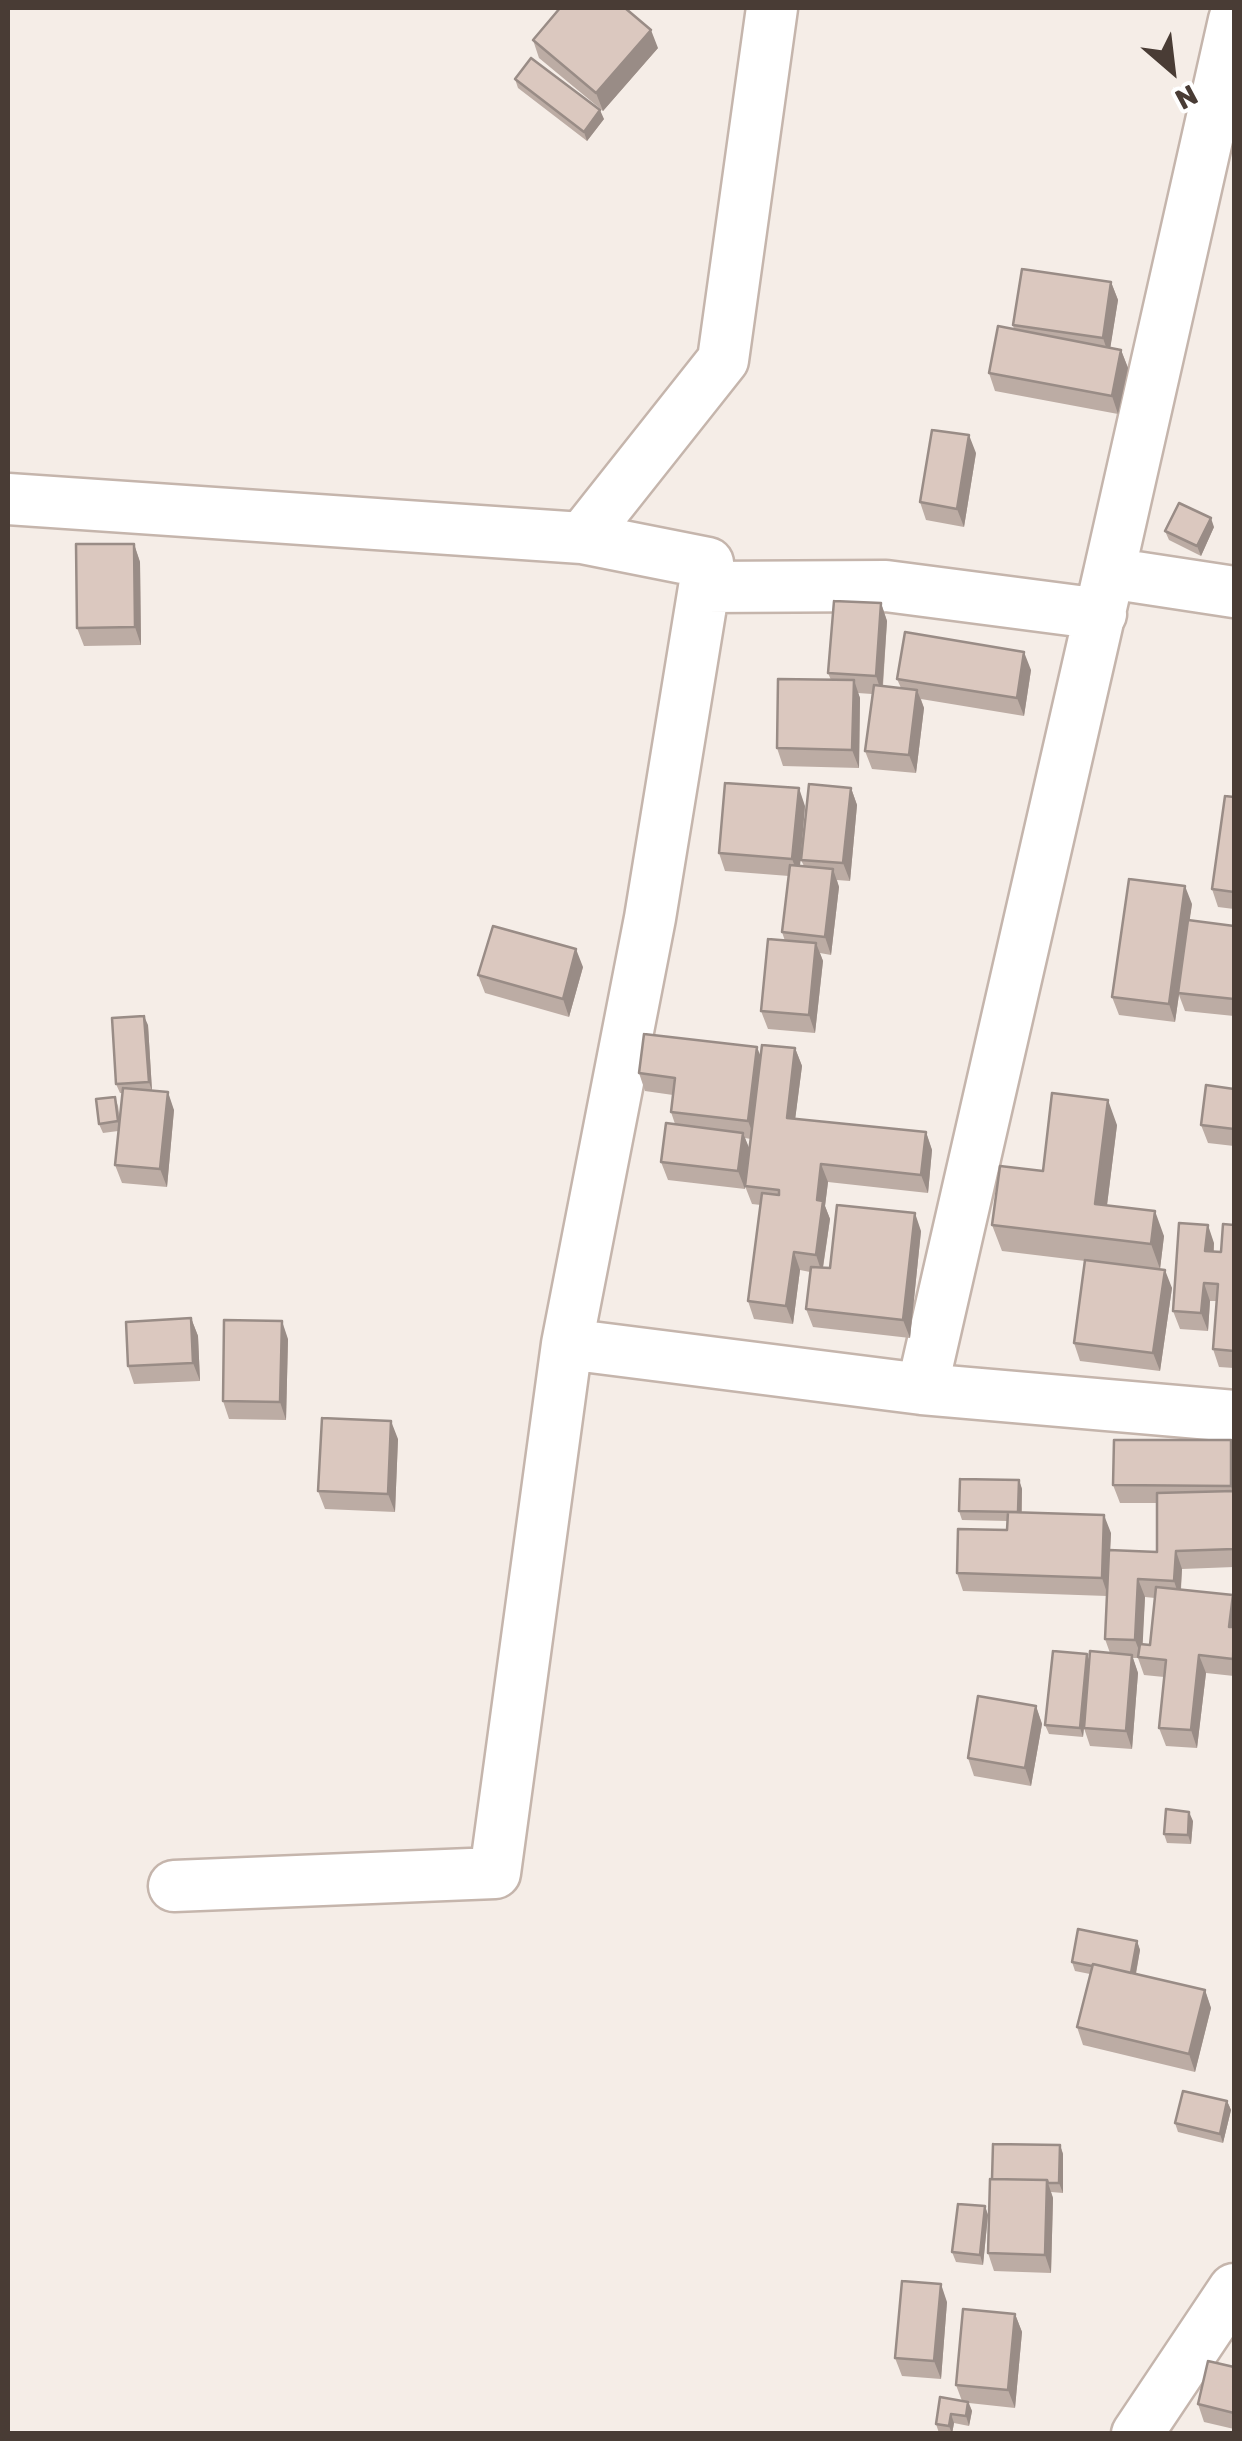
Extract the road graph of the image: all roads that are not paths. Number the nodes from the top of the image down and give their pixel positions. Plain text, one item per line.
1 (772, 8) edge
2 (1234, 20) edge
3 (8, 500) edge
4 (582, 538) junction
5 (705, 587) junction
6 (1234, 592) edge
7 (1105, 594) junction
8 (568, 1344) junction
9 (922, 1388) junction
10 (1234, 1416) edge
11 (174, 1886) dead end
12 (1234, 2288) edge
13 (1137, 2434) edge

1 - 4 street
2 - 7 street
3 - 4 street
4 - 5 street
5 - 7 street
5 - 8 street
6 - 7 street
7 - 9 street
8 - 9 street
8 - 11 street
9 - 10 street
12 - 13 street

